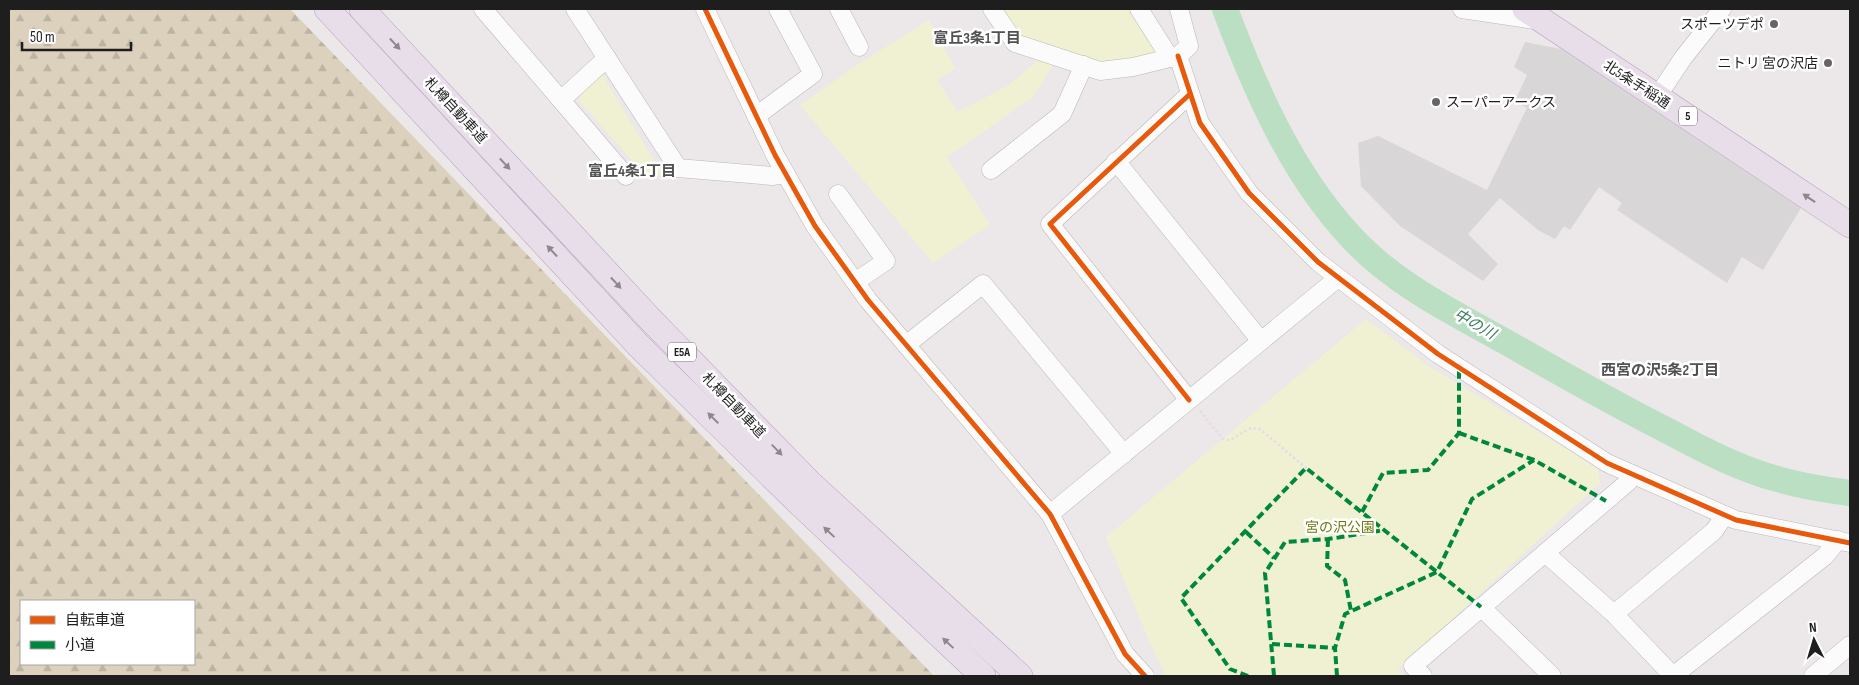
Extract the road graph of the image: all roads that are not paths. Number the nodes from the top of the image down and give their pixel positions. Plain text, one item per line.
1 (327, 9) edge
2 (362, 9) edge
3 (483, 9) edge
4 (576, 9) edge
5 (705, 9) edge
6 (778, 9) edge
7 (992, 9) edge
8 (1139, 9) edge
9 (1179, 9) edge
10 (1462, 9) edge
11 (1525, 9) edge
12 (1722, 9) edge
13 (846, 12) edge
14 (1550, 16) edge
15 (859, 47) dead end
16 (1174, 57) junction
17 (607, 58) junction
18 (1080, 64) junction
19 (1662, 90) junction
20 (1190, 94) junction
21 (561, 100) junction
22 (756, 116) junction
23 (1116, 161) junction
24 (991, 170) dead end
25 (786, 174) junction
26 (626, 176) dead end
27 (838, 194) dead end
28 (1850, 205) edge
29 (1850, 225) edge
30 (1338, 278) junction
31 (855, 282) junction
32 (1261, 342) junction
33 (906, 345) junction
34 (1193, 404) junction
35 (1124, 454) junction
36 (1630, 474) junction
37 (1050, 514) junction
38 (1725, 515) junction
39 (1844, 542) edge
40 (1545, 553) junction
41 (1482, 607) junction
42 (1614, 614) junction
43 (1850, 645) edge
44 (983, 676) edge
45 (1020, 676) edge
46 (1145, 676) edge
47 (1423, 676) edge
48 (1552, 676) edge
49 (1673, 676) edge
50 (1813, 676) edge

44 -> 1 highway, 札樽自動車道 / E5A
2 -> 45 highway, 札樽自動車道 / E5A
3 - 21 street
4 - 17 street
5 - 22 street
6 - 22 street
7 - 18 street
8 - 16 street
9 - 16 street
10 - 14 street
11 - 14 highway, 北5条手稲通 / 5
12 - 19 street
13 - 15 street
14 - 19 highway, 北5条手稲通 / 5
16 - 18 street
16 - 20 street
17 - 21 street
17 - 25 street
18 - 24 street
19 - 28 highway, 北5条手稲通 / 5
29 -> 19 highway, 北5条手稲通 / 5
20 - 23 street
20 - 30 street
21 - 26 street
22 - 25 street
23 - 32 street
23 - 34 street
25 - 31 street
27 - 31 street
30 - 32 street
30 - 36 street
31 - 33 street
32 - 34 street
33 - 35 street
33 - 37 street
34 - 35 street
35 - 37 street
36 - 38 street
36 - 40 street
37 - 46 street
38 - 39 street
38 - 42 street
39 - 49 street
40 - 41 street
40 - 42 street
41 - 47 street
41 - 48 street
42 - 49 street
43 - 50 street

